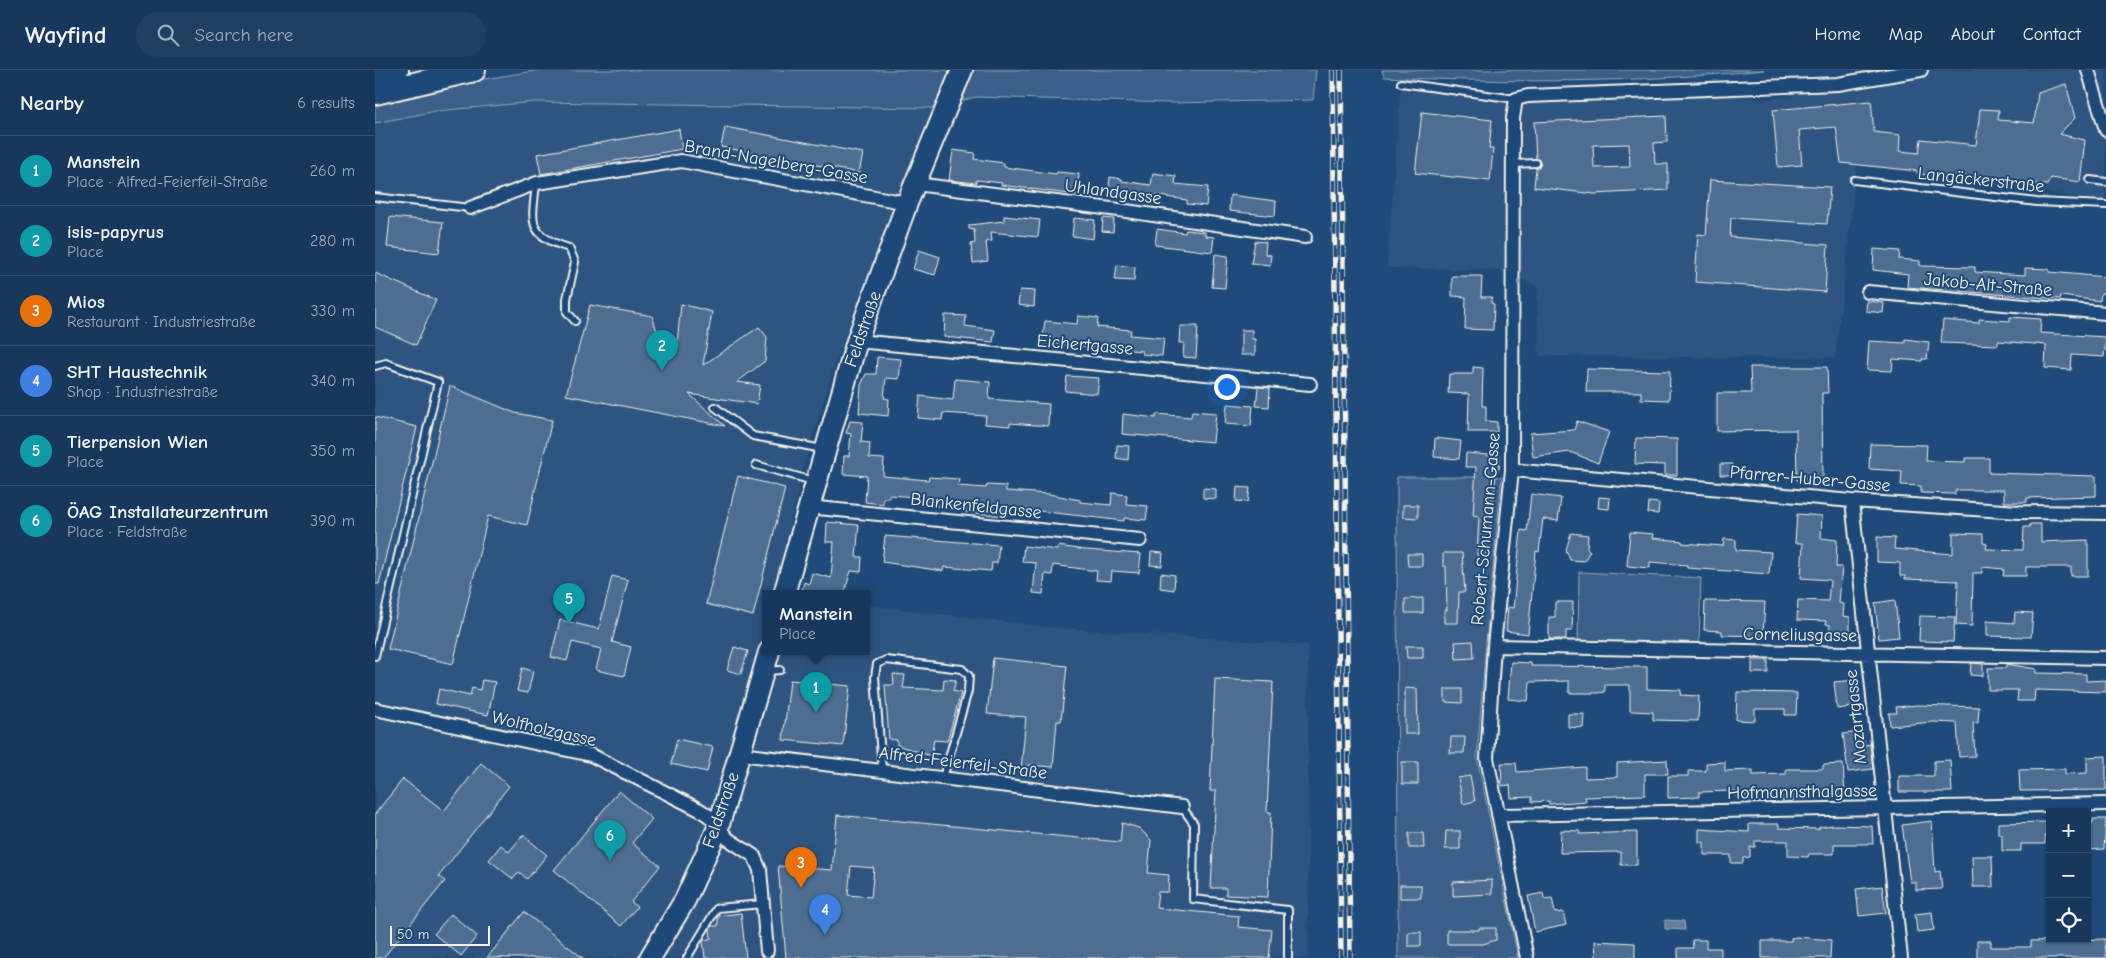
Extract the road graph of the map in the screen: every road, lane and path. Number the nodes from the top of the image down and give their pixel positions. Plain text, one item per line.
1 (397, 70) edge
2 (474, 70) edge
3 (962, 70) edge
4 (1921, 70) edge
5 (2088, 70) edge
6 (375, 74) edge
7 (1401, 83) dead end
8 (375, 93) edge
9 (1516, 99) junction
10 (2106, 130) edge
11 (1536, 163) dead end
12 (1513, 164) junction
13 (1854, 180) dead end
14 (2090, 180) dead end
15 (2106, 182) edge
16 (537, 183) junction
17 (916, 184) junction
18 (375, 197) edge
19 (907, 203) junction
20 (2106, 204) edge
21 (470, 208) joint
22 (1305, 237) dead end
23 (1868, 292) dead end
24 (2106, 313) edge
25 (575, 321) dead end
26 (857, 341) junction
27 (375, 366) edge
28 (1310, 384) dead end
29 (715, 407) dead end
30 (825, 449) junction
31 (756, 465) dead end
32 (1512, 470) junction
33 (815, 481) junction
34 (1852, 501) junction
35 (808, 507) junction
36 (2106, 513) edge
37 (1140, 540) dead end
38 (785, 590) edge
39 (378, 628) edge
40 (1494, 646) junction
41 (1867, 654) junction
42 (769, 655) edge
43 (375, 656) edge
44 (2106, 658) edge
45 (375, 709) edge
46 (740, 754) junction
47 (882, 770) junction
48 (943, 778) junction
49 (2106, 804) edge
50 (1182, 807) joint
51 (1884, 808) junction
52 (1498, 815) junction
53 (718, 828) junction
54 (763, 904) junction
55 (767, 956) edge
56 (650, 958) edge
57 (687, 958) edge
58 (1288, 958) edge
59 (1527, 958) edge
60 (1901, 958) edge

1 - 6 highway
2 - 8 highway
3 - 17 main road, Feldstraße
4 - 9 street
5 - 10 street
7 - 9 lane
9 - 12 street, Robert-Schumann-Gasse
11 - 12 lane
12 - 32 street, Robert-Schumann-Gasse
13 - 20 lane, Langäckerstraße
14 - 15 lane
16 - 19 street, Brand-Nagelberg-Gasse
16 - 21 street, Brand-Nagelberg-Gasse
16 - 25 lane
17 - 19 main road, Feldstraße
17 - 22 street, Uhlandgasse
18 - 21 lane, Brand-Nagelberg-Gasse
19 - 26 main road, Feldstraße
23 - 24 street, Jakob-Alt-Straße
26 - 28 street, Eichertgasse
26 - 30 main road, Feldstraße
27 - 39 lane
29 - 30 lane
30 - 33 main road, Feldstraße
31 - 33 lane
32 - 34 street, Pfarrer-Huber-Gasse
32 - 40 street, Robert-Schumann-Gasse
33 - 35 main road, Feldstraße
34 - 36 street, Pfarrer-Huber-Gasse
34 - 41 street, Mozartgasse
35 - 37 street, Blankenfeldgasse
35 - 38 main road, Feldstraße
39 - 43 lane
40 - 41 street, Corneliusgasse
40 - 52 street, Robert-Schumann-Gasse
41 - 44 street, Corneliusgasse
41 - 51 street, Mozartgasse
42 - 46 main road, Feldstraße
45 - 53 street, Wolfholzgasse
46 - 47 street, Alfred-Feierfeil-Straße
46 - 53 main road, Feldstraße
47 - 48 street, Alfred-Feierfeil-Straße
47 - 48 lane
48 - 50 street, Alfred-Feierfeil-Straße
49 - 51 street, Hofmannsthalgasse
50 - 58 lane
51 - 52 street, Hofmannsthalgasse
51 - 60 street, Mozartgasse
52 - 59 street, Robert-Schumann-Gasse
53 - 54 street, Wolfholzgasse
53 - 56 main road, Feldstraße
54 - 55 street, Wolfholzgasse
54 - 57 lane

